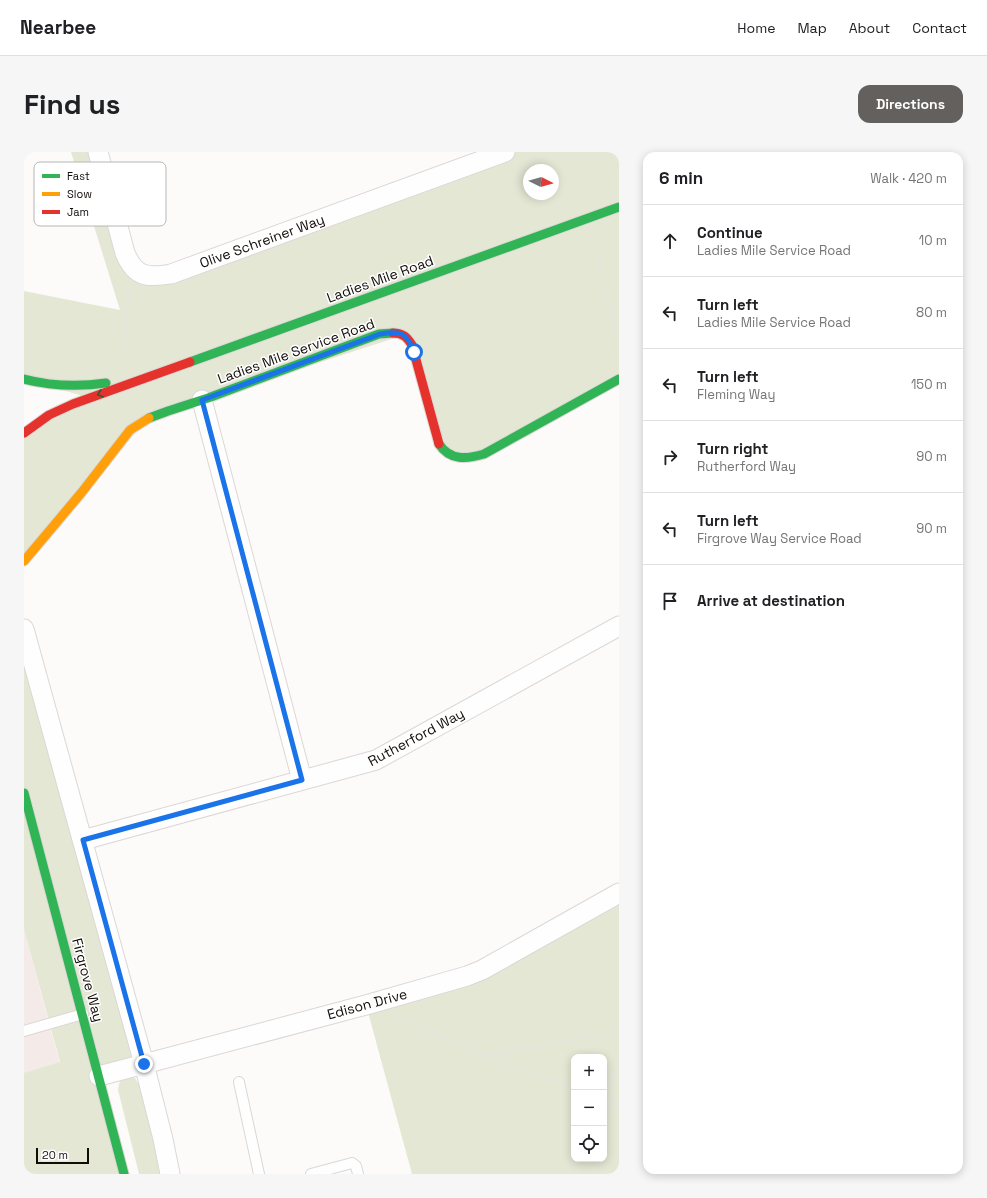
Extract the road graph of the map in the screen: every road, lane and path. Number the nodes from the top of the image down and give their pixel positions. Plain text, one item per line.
1 (98, 152) edge
2 (505, 152) edge
3 (101, 162) edge
4 (619, 207) edge
5 (118, 226) edge
6 (596, 260) dead end
7 (137, 271) junction
8 (619, 340) edge
9 (126, 344) dead end
10 (150, 377) junction
11 (24, 379) edge
12 (619, 379) edge
13 (202, 400) junction
14 (24, 433) edge
15 (24, 561) edge
16 (619, 626) edge
17 (24, 629) edge
18 (302, 780) junction
19 (24, 793) edge
20 (83, 840) junction
21 (619, 893) edge
22 (83, 1014) junction
23 (394, 1016) dead end
24 (24, 1030) edge
25 (619, 1031) edge
26 (485, 1055) junction
27 (144, 1064) junction
28 (619, 1067) edge
29 (99, 1076) junction
30 (239, 1082) dead end
31 (571, 1087) edge
32 (607, 1090) edge
33 (619, 1098) edge
34 (607, 1099) edge
35 (607, 1102) edge
36 (619, 1112) edge
37 (571, 1162) edge
38 (124, 1174) edge
39 (170, 1174) edge
40 (258, 1174) edge
41 (311, 1174) edge
42 (358, 1174) edge
43 (566, 1174) edge

1 - 3 street
2 - 7 street, Olive Schreiner Way
4 - 10 street, Ladies Mile Road
5 - 7 street
6 - 8 path
7 - 9 path
10 - 11 street, Ladies Mile Road
10 -> 14 street, Ladies Mile Road
12 - 13 street, Ladies Mile Service Road
13 - 15 street, Ladies Mile Service Road
13 - 18 street
16 - 18 street, Rutherford Way
17 - 20 street
18 - 20 street, Rutherford Way
19 - 22 street, Firgrove Way
20 - 27 street
21 - 27 street, Edison Drive
22 - 24 lane
22 - 29 street, Firgrove Way
23 - 26 path
25 - 26 path
26 - 31 path
27 - 29 street, Edison Drive
27 - 39 street
28 - 32 path
29 - 38 street, Firgrove Way
30 - 40 lane
33 - 34 path
35 - 36 path
37 - 43 path
41 - 42 lane

